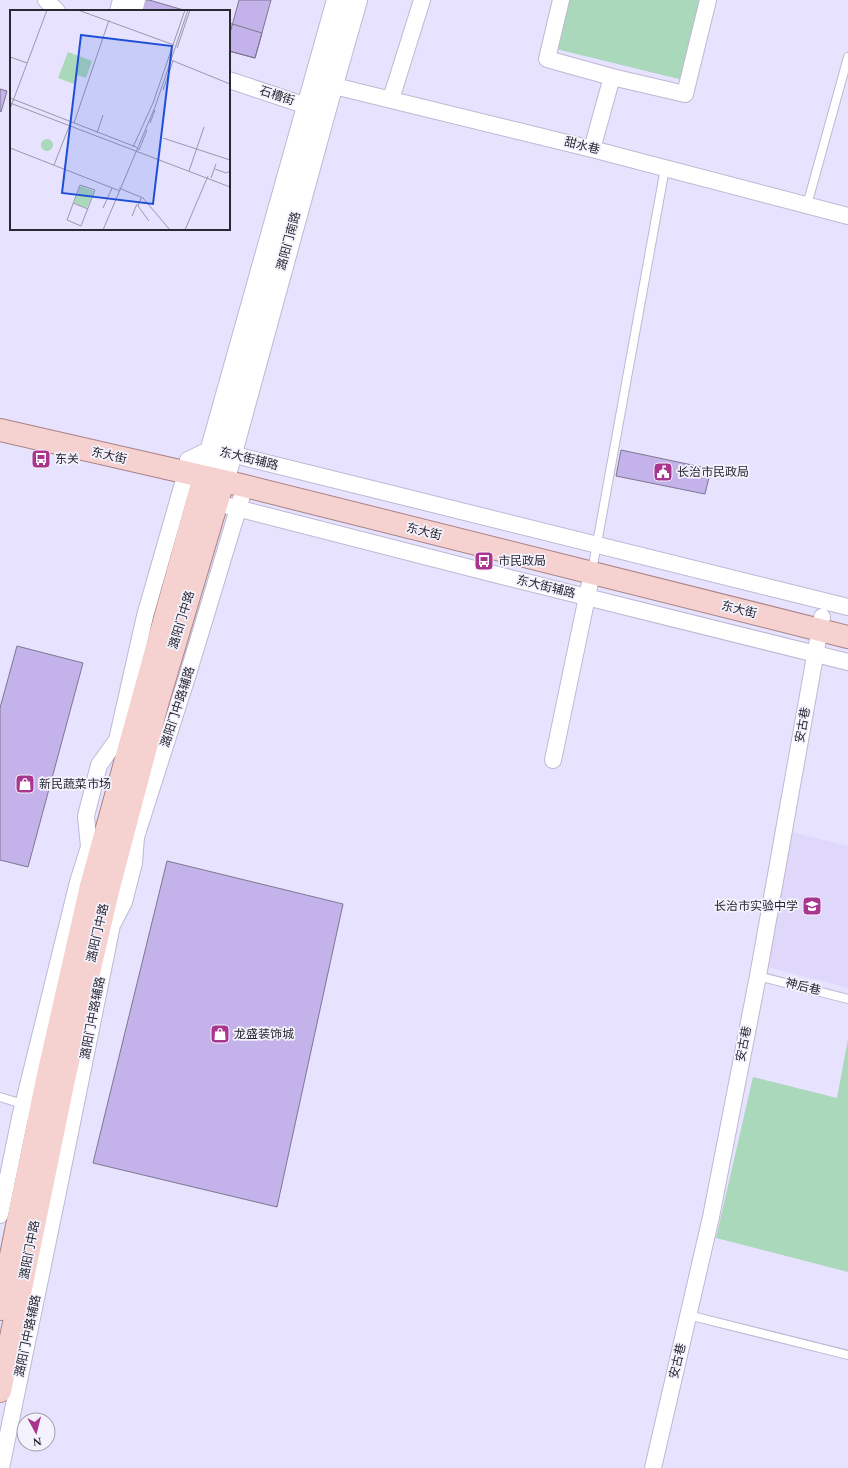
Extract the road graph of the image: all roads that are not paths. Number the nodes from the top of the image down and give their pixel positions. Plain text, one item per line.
1 (46, 0) edge
2 (121, 0) edge
3 (137, 0) edge
4 (338, 0) edge
5 (356, 0) edge
6 (422, 0) edge
7 (561, 0) edge
8 (708, 0) edge
9 (56, 10) edge
10 (118, 10) edge
11 (134, 10) edge
12 (848, 57) edge
13 (612, 77) junction
14 (230, 80) edge
15 (323, 83) junction
16 (391, 99) junction
17 (316, 108) junction
18 (592, 149) junction
19 (665, 168) junction
20 (807, 205) junction
21 (848, 216) edge
22 (0, 417) edge
23 (0, 430) edge
24 (209, 469) junction
25 (245, 486) junction
26 (217, 503) junction
27 (238, 509) junction
28 (595, 560) junction
29 (587, 597) junction
30 (848, 607) edge
31 (821, 624) junction
32 (848, 624) edge
33 (848, 636) edge
34 (816, 654) junction
35 (848, 662) edge
36 (553, 760) dead end
37 (758, 976) junction
38 (848, 998) edge
39 (0, 1097) edge
40 (40, 1109) junction
41 (0, 1215) edge
42 (0, 1309) edge
43 (688, 1315) junction
44 (5, 1342) edge
45 (848, 1355) edge
46 (0, 1391) edge
47 (1, 1468) edge
48 (653, 1468) edge

1 - 9 street
2 - 10 street
3 - 11 street
4 - 15 main road, 潞阳门南路
5 - 15 main road, 潞阳门南路
6 - 16 street
7 - 13 street
8 - 13 street
12 - 20 lane
13 - 18 street
14 - 17 street, 石槽街
15 - 16 street, 甜水巷
15 - 17 main road, 潞阳门南路
16 - 18 street, 甜水巷
17 - 24 main road, 潞阳门南路
18 - 19 street, 甜水巷
19 - 20 street, 甜水巷
19 - 28 lane
20 - 21 street, 甜水巷
22 - 24 main road, 东大街
23 - 24 main road, 东大街
24 - 25 main road, 东大街
24 - 26 main road, 潞阳门中路
24 - 28 main road, 东大街
24 - 40 main road, 潞阳门中路
25 - 27 street, 潞阳门中路辅路
25 - 28 main road, 东大街
26 - 27 street, 东大街辅路
26 - 40 main road, 潞阳门中路
27 - 29 street, 东大街辅路
27 - 47 street, 潞阳门中路辅路
28 - 29 street
28 - 30 street
28 - 31 main road, 东大街
29 - 34 street, 东大街辅路
29 - 36 street
31 - 32 main road, 东大街
31 - 33 main road, 东大街
31 - 34 street, 安古巷
34 - 35 street, 东大街辅路
34 - 37 street, 安古巷
37 - 38 lane, 神后巷
37 - 43 street, 安古巷
39 - 40 lane
40 - 41 street
40 - 42 main road, 潞阳门中路
40 - 44 main road, 潞阳门中路
43 - 45 lane
43 - 48 street, 安古巷
44 - 46 main road, 潞阳门中路

